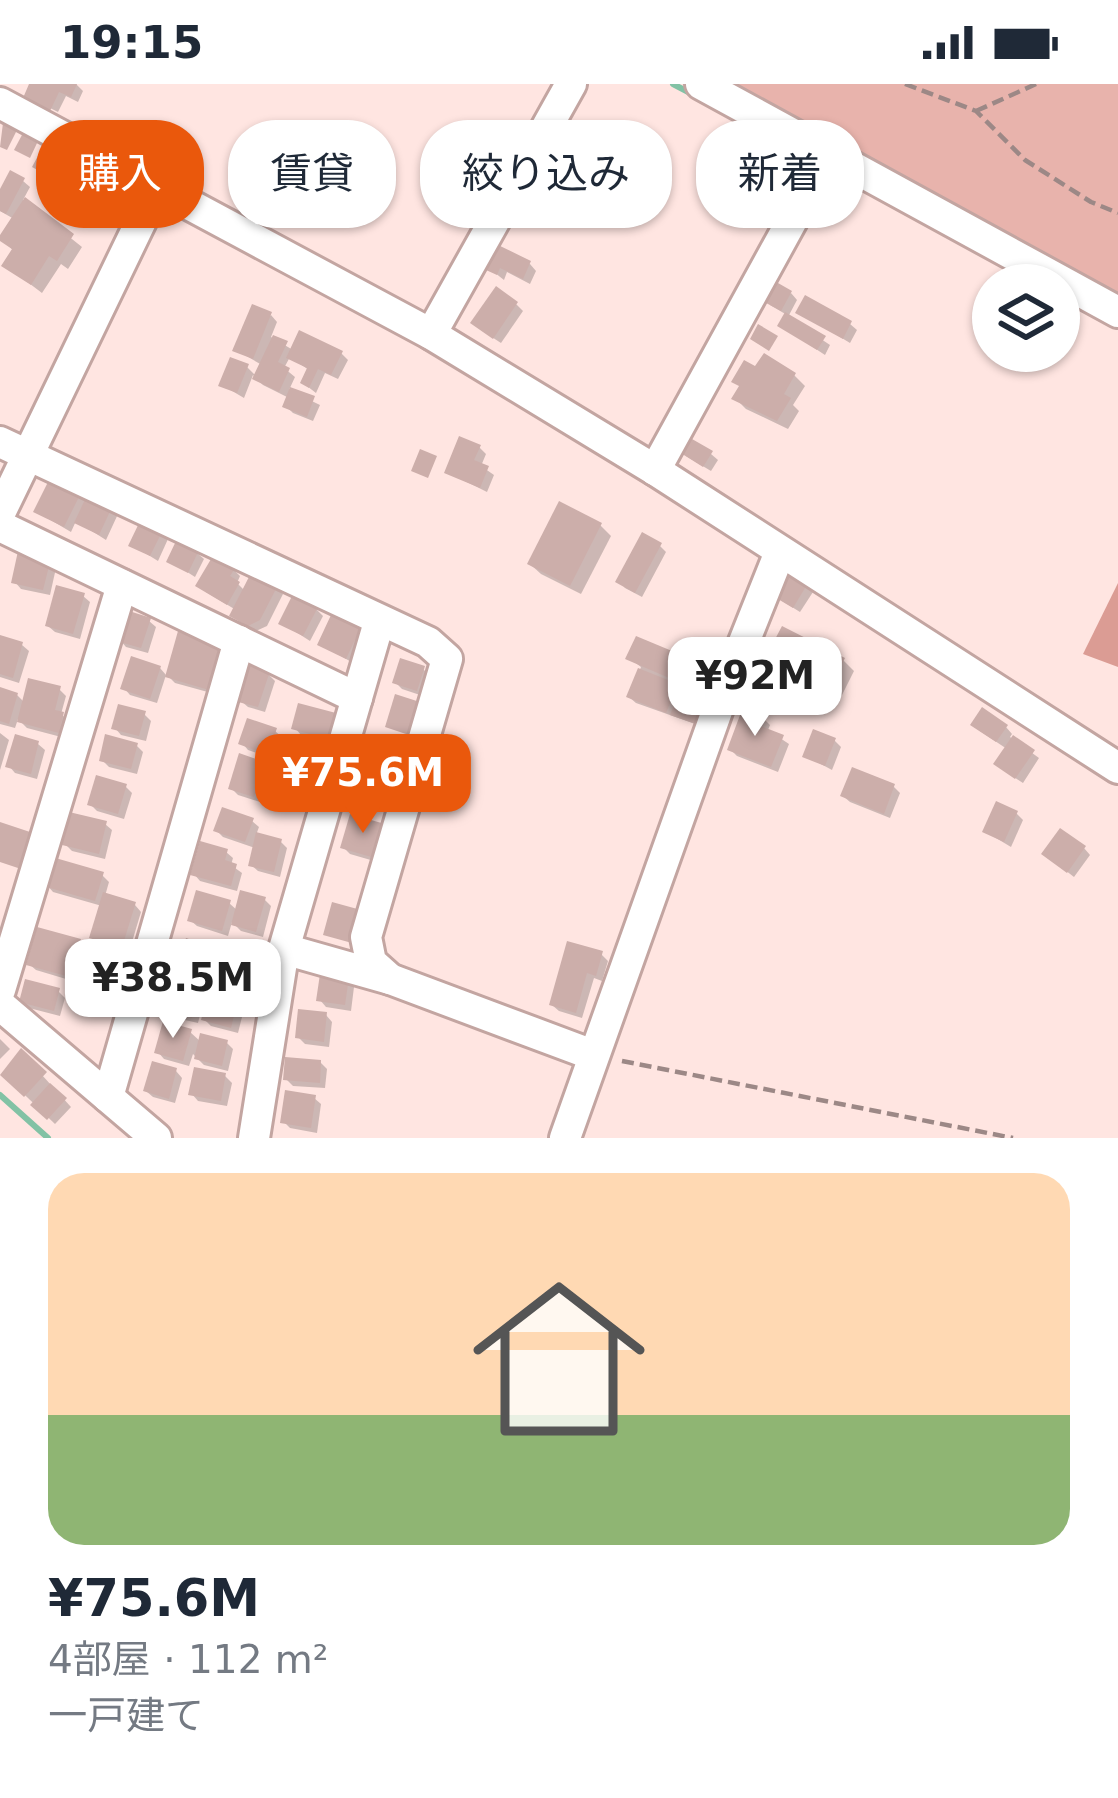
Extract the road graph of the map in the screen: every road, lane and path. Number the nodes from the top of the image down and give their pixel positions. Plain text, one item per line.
1 (571, 84) edge
2 (701, 84) edge
3 (905, 84) edge
4 (1036, 84) edge
5 (0, 103) edge
6 (976, 111) junction
7 (768, 120) edge
8 (36, 122) edge
9 (864, 172) edge
10 (204, 213) edge
11 (1118, 213) edge
12 (135, 228) edge
13 (788, 228) edge
14 (1118, 312) edge
15 (430, 334) junction
16 (14, 447) edge
17 (655, 470) junction
18 (0, 513) edge
19 (0, 526) edge
20 (780, 552) junction
21 (122, 585) junction
22 (379, 622) junction
23 (239, 641) junction
24 (357, 698) junction
25 (1118, 768) edge
26 (284, 950) junction
27 (390, 979) junction
28 (0, 989) edge
29 (0, 1004) edge
30 (593, 1055) junction
31 (108, 1097) junction
32 (156, 1138) edge
33 (254, 1138) edge
34 (565, 1138) edge
35 (1013, 1138) edge

1 - 15 street
2 - 7 street
3 - 6 path
4 - 6 path
5 - 8 street
6 - 11 path
9 - 14 street
10 - 15 street
12 - 16 street
13 - 17 street
15 - 17 street
16 - 18 street
16 - 22 street
17 - 20 street
19 - 21 street
20 - 25 street
20 - 30 street
21 - 23 street
21 - 28 street
22 - 24 street
22 - 27 street
23 - 24 street
23 - 31 street
24 - 26 street
26 - 27 street
26 - 33 street
27 - 30 street
29 - 31 street
30 - 34 street
30 - 35 path
31 - 32 street

